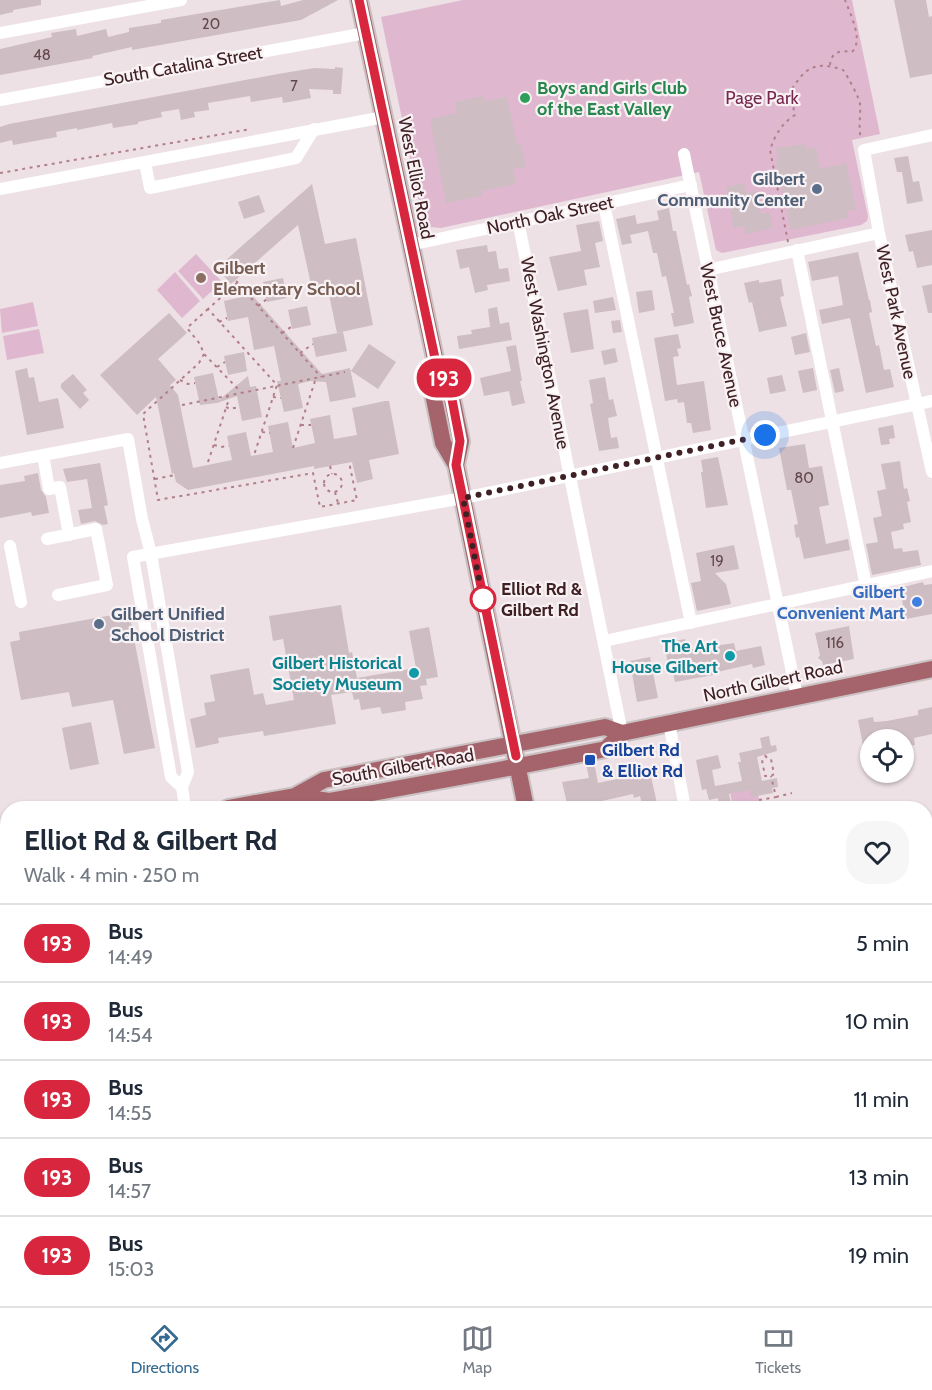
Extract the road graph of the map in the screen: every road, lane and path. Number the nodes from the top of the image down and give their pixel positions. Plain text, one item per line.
1 (181, 0) edge
2 (359, 0) edge
3 (845, 0) edge
4 (0, 33) edge
5 (366, 33) junction
6 (830, 65) junction
7 (0, 100) edge
8 (384, 117) junction
9 (259, 128) dead end
10 (314, 129) junction
11 (932, 135) edge
12 (864, 150) junction
13 (684, 154) dead end
14 (145, 162) junction
15 (0, 173) edge
16 (691, 184) junction
17 (0, 189) edge
18 (604, 204) junction
19 (518, 221) junction
20 (879, 233) junction
21 (410, 245) junction
22 (794, 251) junction
23 (707, 270) junction
24 (267, 299) dead end
25 (258, 306) junction
26 (208, 309) junction
27 (227, 318) dead end
28 (219, 322) junction
29 (291, 327) dead end
30 (282, 333) junction
31 (313, 344) dead end
32 (300, 353) junction
33 (204, 354) junction
34 (225, 362) dead end
35 (217, 367) junction
36 (345, 372) dead end
37 (321, 377) junction
38 (316, 378) junction
39 (180, 380) junction
40 (195, 383) dead end
41 (277, 385) junction
42 (241, 393) junction
43 (227, 396) junction
44 (273, 397) junction
45 (281, 398) dead end
46 (932, 401) edge
47 (917, 404) junction
48 (182, 405) dead end
49 (226, 407) junction
50 (239, 407) dead end
51 (832, 422) junction
52 (301, 424) junction
53 (311, 425) dead end
54 (262, 432) junction
55 (270, 433) dead end
56 (743, 440) junction
57 (213, 445) junction
58 (229, 446) dead end
59 (293, 447) dead end
60 (43, 455) junction
61 (254, 455) dead end
62 (657, 458) junction
63 (208, 462) dead end
64 (349, 462) dead end
65 (0, 463) edge
66 (330, 466) dead end
67 (932, 472) edge
68 (332, 474) junction
69 (175, 475) dead end
70 (570, 476) junction
71 (154, 480) junction
72 (325, 485) junction
73 (316, 487) junction
74 (336, 492) junction
75 (463, 498) junction
76 (338, 503) junction
77 (69, 535) junction
78 (47, 539) dead end
79 (10, 546) dead end
80 (151, 554) junction
81 (932, 571) edge
82 (866, 586) junction
83 (58, 595) dead end
84 (21, 602) dead end
85 (778, 605) junction
86 (691, 623) junction
87 (604, 641) junction
88 (932, 669) edge
89 (171, 670) junction
90 (153, 673) junction
91 (797, 696) junction
92 (177, 710) junction
93 (160, 713) junction
94 (669, 723) junction
95 (622, 733) junction
96 (516, 756) junction
97 (771, 776) junction
98 (182, 787) junction
99 (792, 793) dead end
100 (776, 797) junction
101 (759, 800) dead end
102 (184, 801) edge
103 (267, 801) edge
104 (329, 801) edge
105 (329, 801) edge
106 (525, 801) edge
107 (684, 801) edge

1 - 4 street
2 - 5 main road, West Elliot Road
3 - 6 path
5 - 7 street, South Catalina Street
5 - 8 main road, West Elliot Road
6 - 12 path
6 - 22 path
8 - 10 street
8 - 21 main road, West Elliot Road
9 - 15 path
10 - 14 street
10 - 14 street
11 - 12 street
12 - 20 street, West Park Avenue
13 - 16 street, West Bruce Avenue
14 - 17 street
16 - 18 street, North Oak Street
16 - 23 street, West Bruce Avenue
18 - 19 street, North Oak Street
18 - 62 street
19 - 21 street, North Oak Street
19 - 70 street, West Washington Avenue
20 - 22 street
20 - 47 street, West Park Avenue
21 - 75 main road, West Elliot Road
22 - 23 street
22 - 51 street
23 - 56 street, West Bruce Avenue
24 - 25 path
25 - 26 path
25 - 30 path
26 - 28 path
26 - 33 path
27 - 28 path
28 - 41 path
29 - 30 path
30 - 32 path
31 - 32 path
32 - 37 path
33 - 35 path
33 - 39 path
34 - 35 path
35 - 42 path
36 - 37 path
37 - 38 path
38 - 41 path
38 - 52 path
39 - 40 path
39 - 71 path
41 - 42 path
41 - 44 path
42 - 43 path
43 - 48 path
43 - 49 path
44 - 45 path
44 - 54 path
46 - 47 street
47 - 51 street
47 - 67 street, West Park Avenue
49 - 50 path
49 - 57 path
51 - 56 street
51 - 82 street
52 - 53 path
52 - 59 path
54 - 55 path
54 - 61 path
56 - 62 street
56 - 85 street, West Bruce Avenue
57 - 58 path
57 - 63 path
60 - 65 street
60 - 77 street
60 - 80 street
62 - 70 street
62 - 86 street
64 - 76 path
66 - 68 path
68 - 72 path
68 - 74 path
69 - 71 path
70 - 75 street
70 - 87 street, West Washington Avenue
71 - 73 path
72 - 73 path
72 - 74 path
73 - 76 path
74 - 76 path
75 - 80 street
75 - 96 main road, West Elliot Road
77 - 78 street
77 - 83 street
79 - 84 street
80 - 89 street
80 - 90 street
81 - 82 street
82 - 85 street
85 - 86 street
85 - 91 street, West Bruce Avenue
86 - 87 street
87 - 95 street, West Washington Avenue
88 - 91 main road, North Gilbert Road
89 - 90 street
89 - 92 street
90 - 93 street
91 - 94 main road, North Gilbert Road
92 - 93 street
92 - 98 street
93 - 98 street
94 - 95 main road, North Gilbert Road
94 - 107 street
95 - 96 main road, North Gilbert Road
96 - 104 main road, South Gilbert Road
96 - 106 main road, West Elliot Road
97 - 97 path
97 - 100 path
98 - 102 street
99 - 100 path
100 - 101 path
103 - 105 main road, South Gilbert Road

